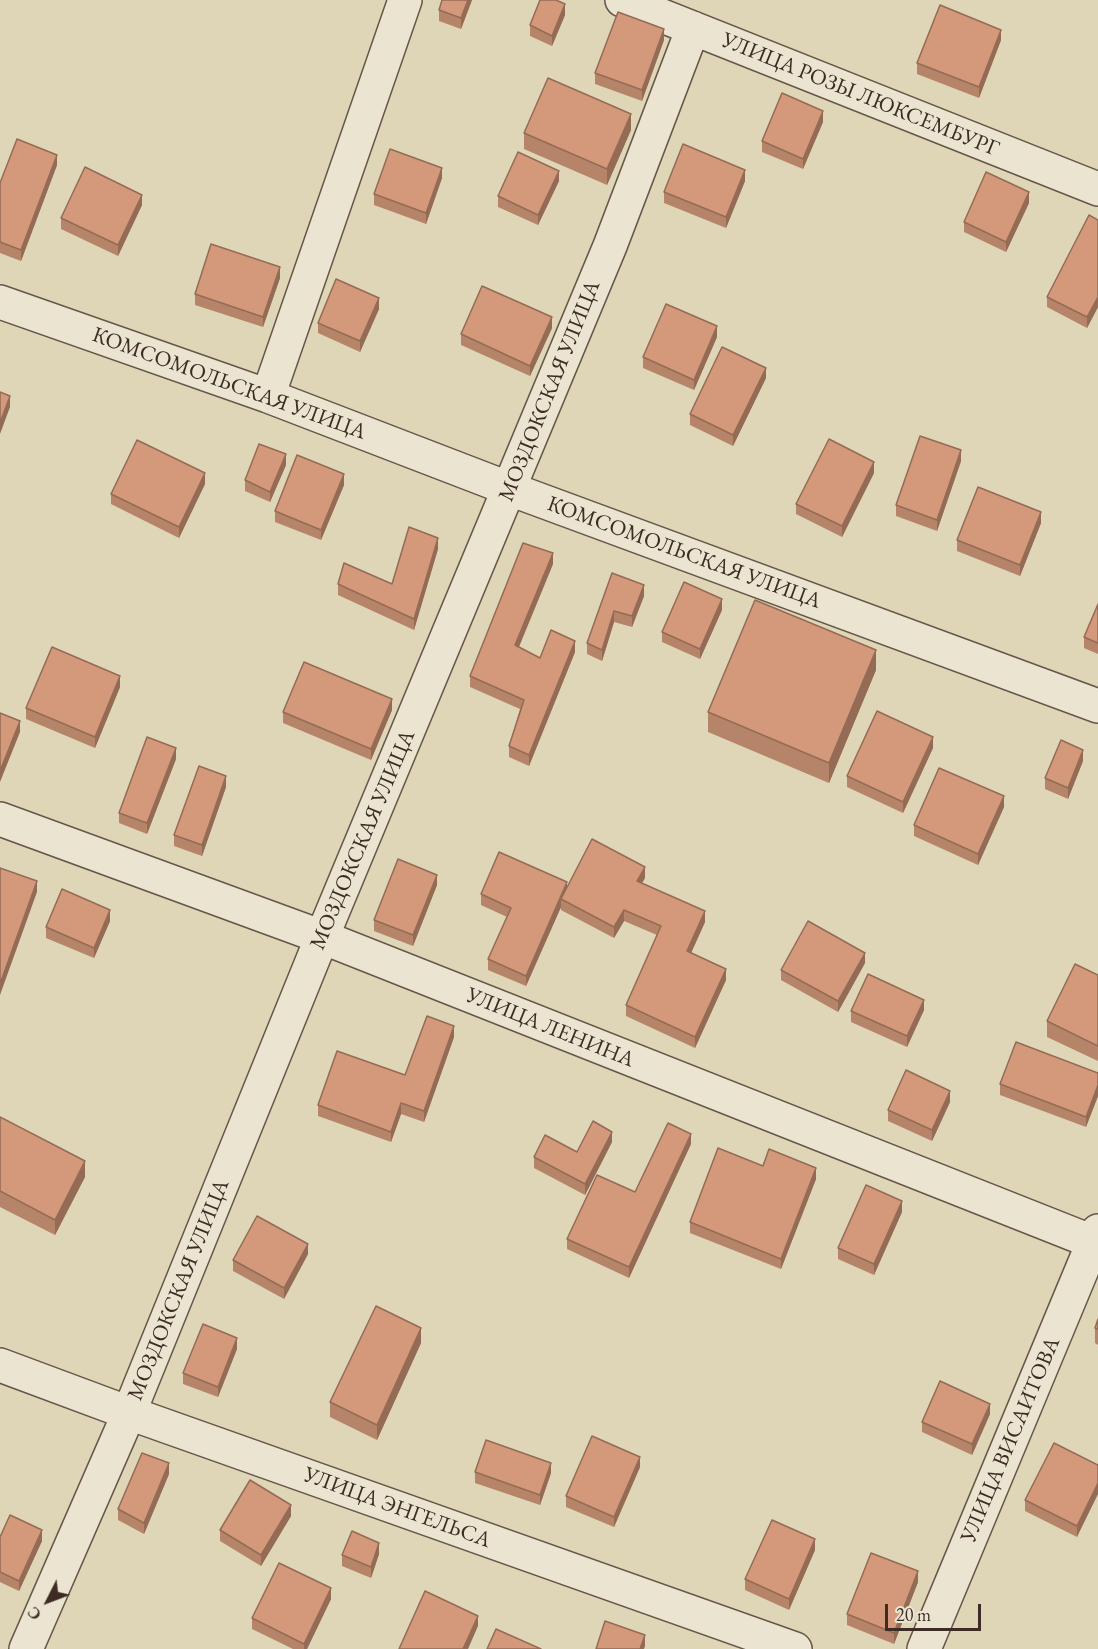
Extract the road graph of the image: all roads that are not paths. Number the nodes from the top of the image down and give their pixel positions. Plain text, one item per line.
1 (405, 0) edge
2 (622, 0) edge
3 (693, 28) junction
4 (1098, 189) edge
5 (0, 302) edge
6 (268, 396) junction
7 (510, 489) junction
8 (1098, 706) edge
9 (0, 819) edge
10 (322, 938) junction
11 (1096, 1239) edge
12 (0, 1365) edge
13 (129, 1413) junction
14 (26, 1649) edge
15 (795, 1649) edge
16 (924, 1649) edge

1 - 6 street
2 - 3 street, УЛИЦА РОЗЫ ЛЮКСЕМБУРГ
3 - 4 street, УЛИЦА РОЗЫ ЛЮКСЕМБУРГ
3 - 7 street, МОЗДОКСКАЯ УЛИЦА
5 - 6 street, КОМСОМОЛЬСКАЯ УЛИЦА
6 - 7 street, КОМСОМОЛЬСКАЯ УЛИЦА
7 - 8 street, КОМСОМОЛЬСКАЯ УЛИЦА
7 - 10 street, МОЗДОКСКАЯ УЛИЦА
9 - 10 street, УЛИЦА ЛЕНИНА
10 - 11 street, УЛИЦА ЛЕНИНА
10 - 13 street, МОЗДОКСКАЯ УЛИЦА
11 - 16 street, УЛИЦА ВИСАИТОВА
12 - 13 street, УЛИЦА ЭНГЕЛЬСА
13 - 14 street, МОЗДОКСКАЯ УЛИЦА
13 - 15 street, УЛИЦА ЭНГЕЛЬСА

